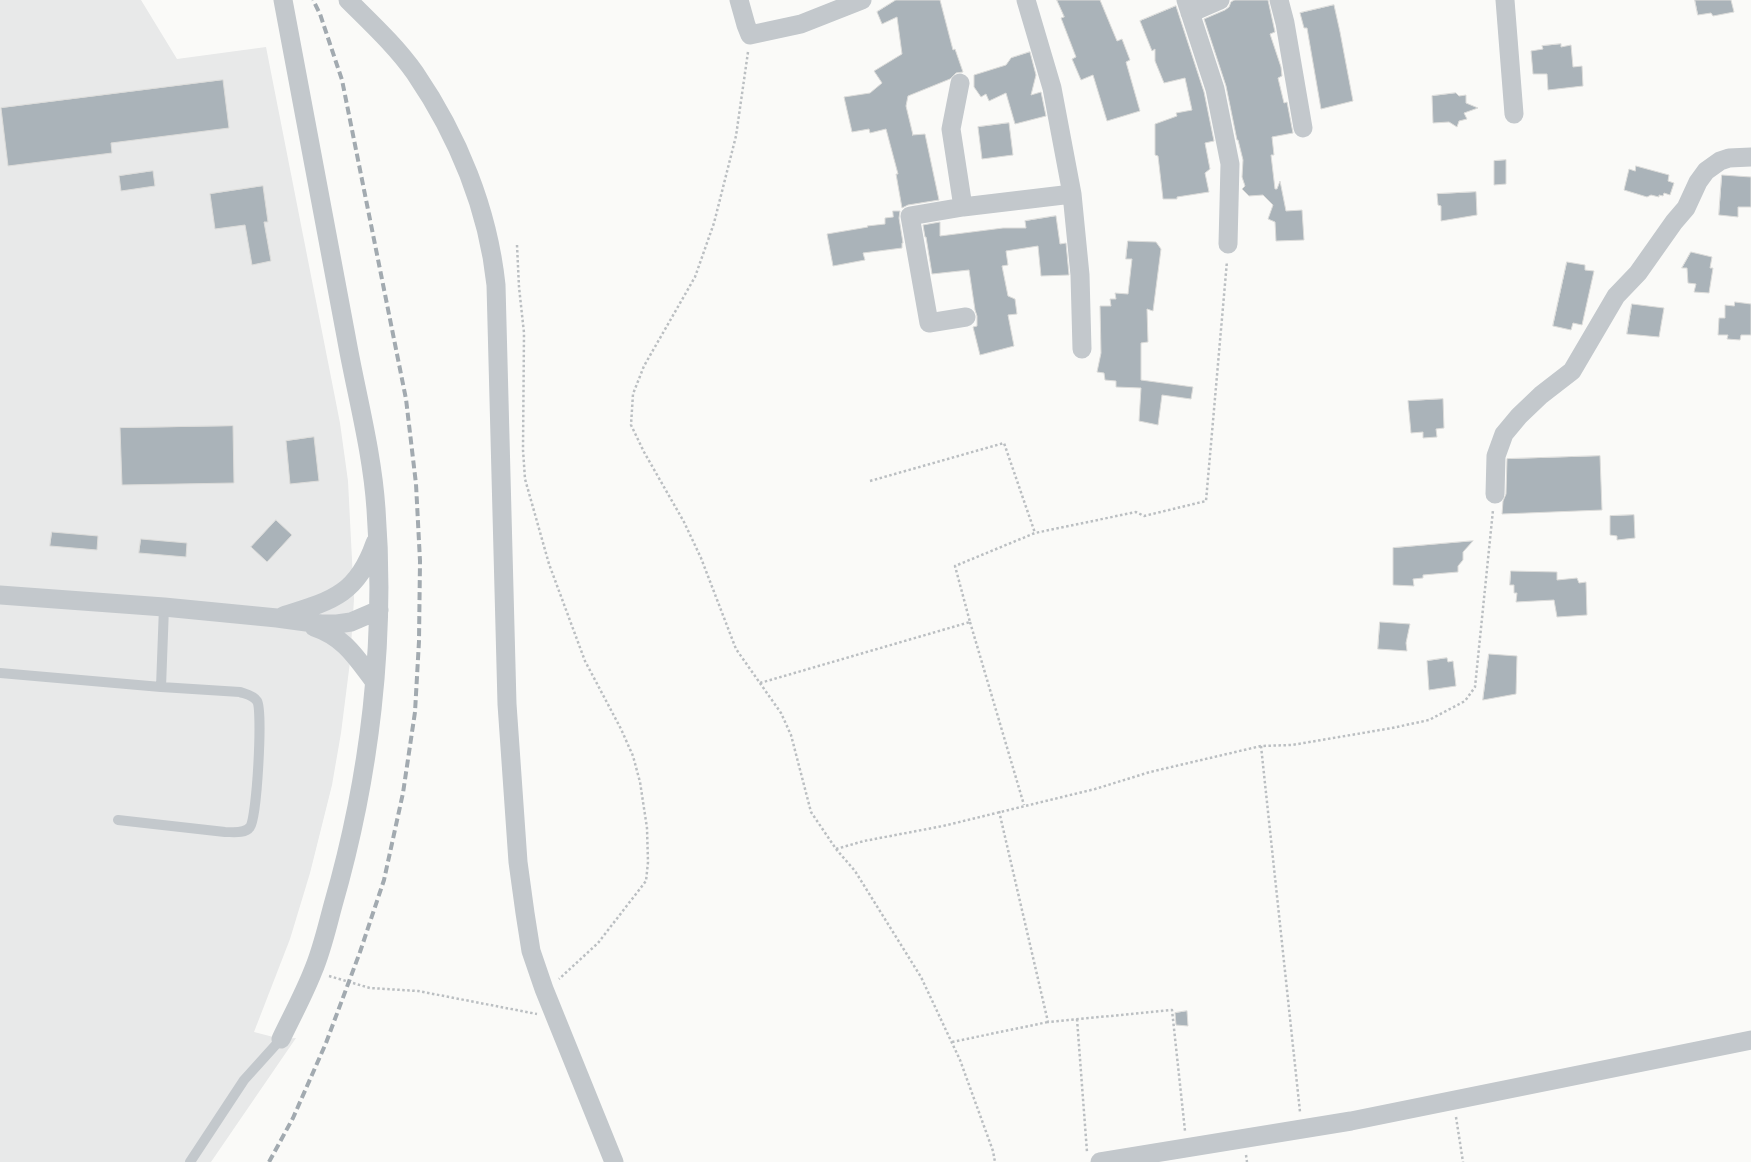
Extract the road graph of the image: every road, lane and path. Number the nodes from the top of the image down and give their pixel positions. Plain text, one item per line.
1 (283, 0) edge
2 (348, 0) edge
3 (739, 0) edge
4 (862, 0) edge
5 (1026, 0) edge
6 (1220, 0) edge
7 (1279, 0) edge
8 (1505, 0) edge
9 (1188, 6) edge
10 (750, 35) junction
11 (960, 83) dead end
12 (1514, 114) dead end
13 (1302, 128) dead end
14 (1751, 157) edge
15 (1072, 194) junction
16 (963, 207) junction
17 (1228, 244) joint
18 (517, 245) dead end
19 (966, 316) dead end
20 (1082, 349) dead end
21 (870, 481) dead end
22 (1495, 494) joint
23 (1035, 533) junction
24 (378, 536) junction
25 (0, 595) edge
26 (164, 607) junction
27 (379, 610) junction
28 (277, 618) junction
29 (970, 622) junction
30 (0, 673) edge
31 (374, 681) junction
32 (760, 683) junction
33 (161, 687) junction
34 (1261, 746) junction
35 (1024, 806) junction
36 (999, 811) junction
37 (118, 820) dead end
38 (836, 849) junction
39 (314, 970) junction
40 (544, 989) junction
41 (555, 1018) junction
42 (1077, 1019) junction
43 (1048, 1022) junction
44 (281, 1038) joint
45 (1751, 1040) edge
46 (951, 1042) junction
47 (1454, 1101) junction
48 (1302, 1130) junction
49 (1187, 1147) junction
50 (1093, 1157) edge
51 (190, 1162) edge
52 (614, 1162) edge
53 (995, 1162) edge
54 (1463, 1162) edge

1 - 24 street
2 - 40 street
3 - 10 street
4 - 10 street
5 - 15 street
6 - 9 street
7 - 13 street
8 - 12 street
9 - 17 street
10 - 32 path
11 - 16 street
14 - 22 street
15 - 16 street
15 - 20 street
16 - 19 street
17 - 23 path
18 - 40 path
21 - 23 path
22 - 34 path
23 - 29 path
24 - 27 street
24 - 28 street
25 - 26 street
26 - 28 street
26 - 33 lane
27 - 28 street
27 - 31 street
28 - 31 street
29 - 32 path
29 - 35 path
30 - 33 lane
31 - 39 street
32 - 38 path
33 - 37 lane
34 - 35 path
34 - 48 path
35 - 36 path
36 - 38 path
36 - 43 path
38 - 46 path
39 - 41 path
39 - 44 street
40 - 41 street
41 - 52 street
42 - 43 path
42 - 49 path
42 - 50 path
43 - 46 path
44 - 51 lane
45 - 47 street
46 - 53 path
47 - 48 street
47 - 54 path
48 - 49 street
49 - 50 street

